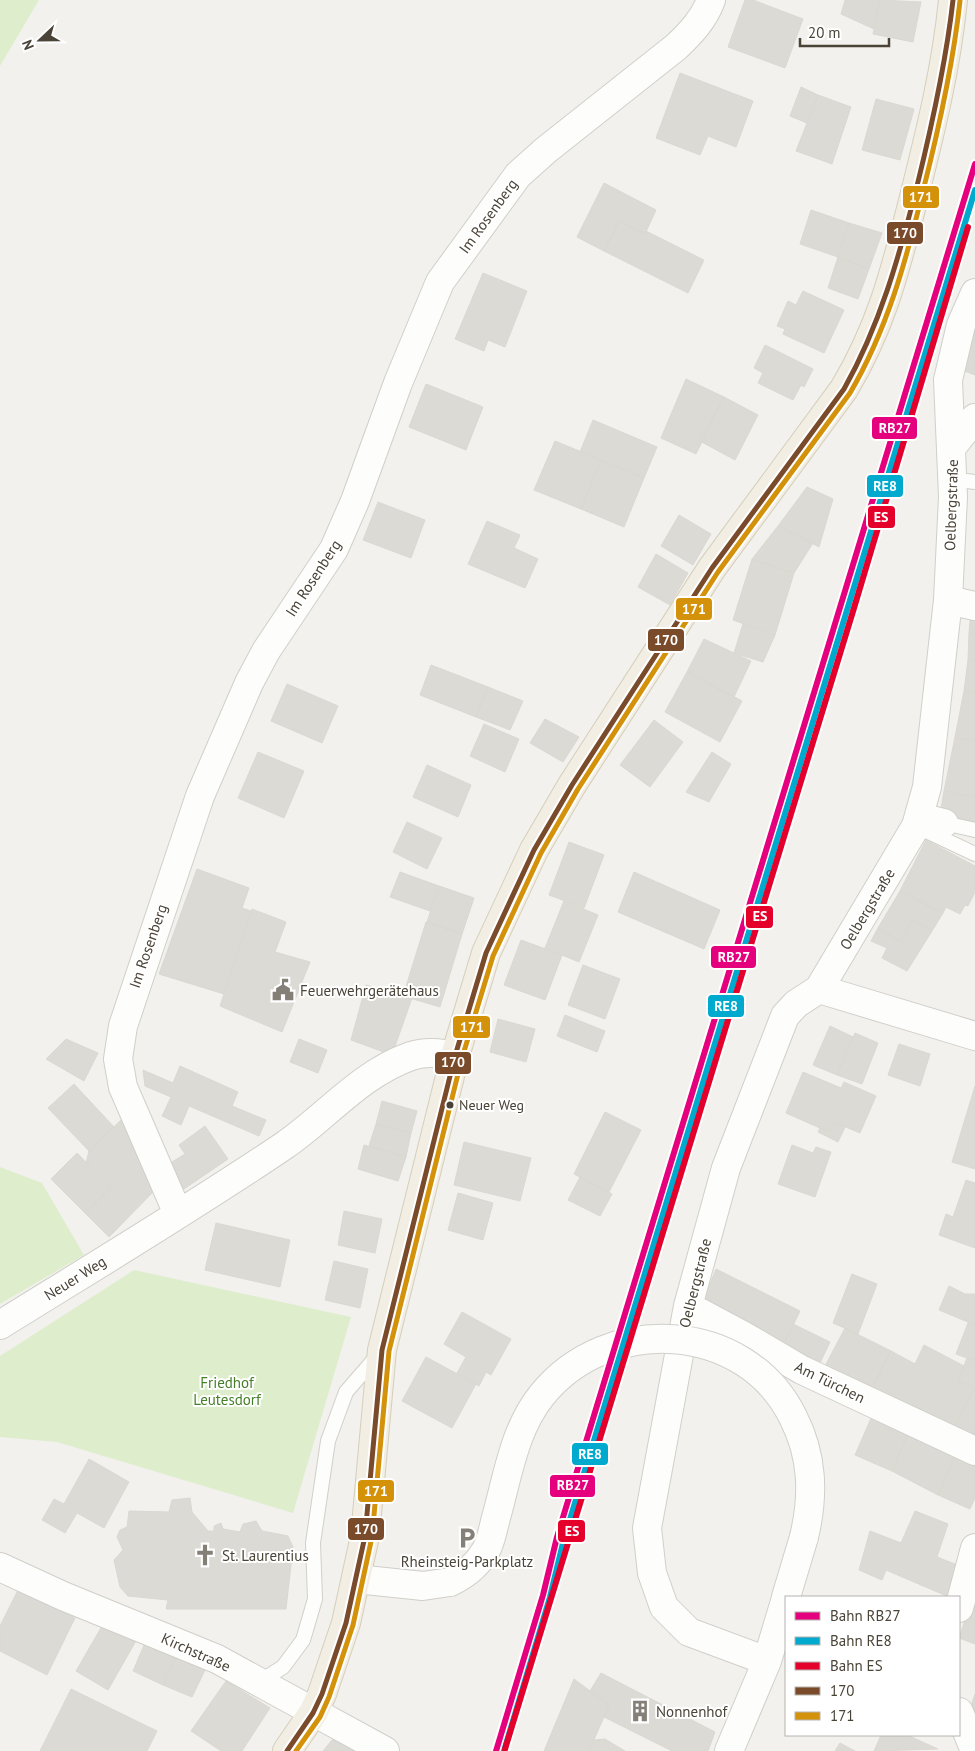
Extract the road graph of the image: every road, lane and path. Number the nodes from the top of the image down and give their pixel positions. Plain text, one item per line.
1 (711, 0) edge
2 (953, 0) edge
3 (975, 293) edge
4 (975, 418) edge
5 (952, 447) junction
6 (964, 480) edge
7 (948, 600) junction
8 (975, 606) edge
9 (926, 822) junction
10 (975, 830) edge
11 (975, 854) edge
12 (819, 989) junction
13 (975, 1036) edge
14 (455, 1056) junction
15 (178, 1214) junction
16 (688, 1306) junction
17 (0, 1325) edge
18 (382, 1350) junction
19 (975, 1452) edge
20 (975, 1548) edge
21 (0, 1567) edge
22 (356, 1579) junction
23 (786, 1596) edge
24 (785, 1600) edge
25 (960, 1604) edge
26 (767, 1661) junction
27 (259, 1682) junction
28 (313, 1713) junction
29 (960, 1715) edge
30 (288, 1751) edge
31 (385, 1751) edge
32 (729, 1751) edge
33 (974, 1751) edge

1 - 15 street, Im Rosenberg
2 - 14 main road
3 - 5 street, Oelbergstraße
4 - 5 street
5 - 6 street, Oelbergstraße
6 - 7 street, Oelbergstraße
7 - 8 street
7 - 9 street, Oelbergstraße
9 - 10 lane
9 - 11 lane
9 - 12 street, Oelbergstraße
12 - 13 street
12 - 16 street, Oelbergstraße
14 - 15 street, Neuer Weg
14 - 18 main road
15 - 17 street, Neuer Weg
16 - 19 street, Am Türchen
16 - 26 street, Oelbergstraße
18 - 22 main road
18 - 27 lane
20 - 25 street
21 - 27 street, Kirchstraße
22 - 23 street, Oelbergstraße, bridge
22 - 28 main road
24 - 26 street, Oelbergstraße
26 - 32 street
27 - 28 street, Kirchstraße
28 - 30 main road
28 - 31 street, Kirchstraße
29 - 33 street

